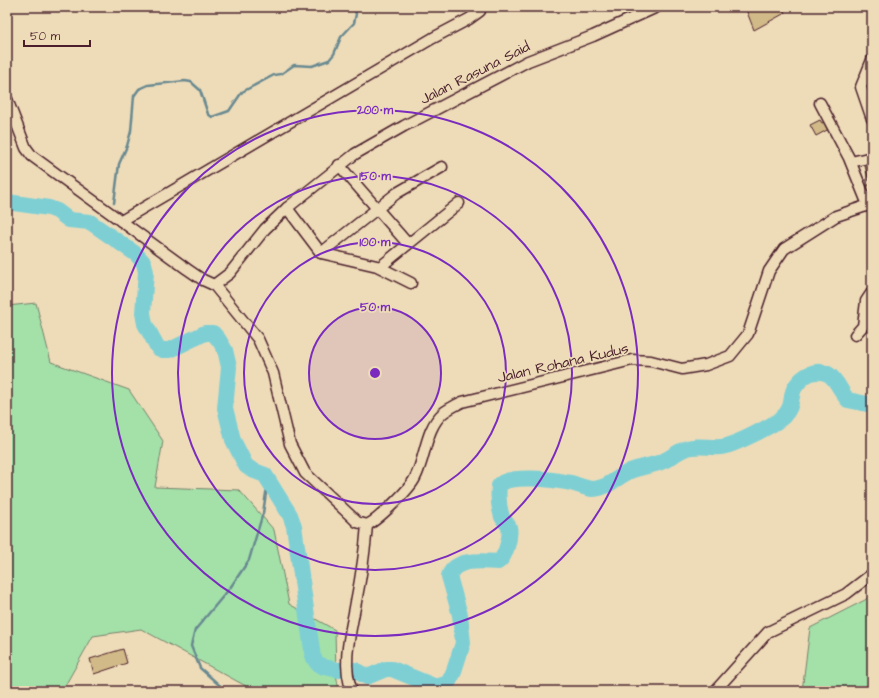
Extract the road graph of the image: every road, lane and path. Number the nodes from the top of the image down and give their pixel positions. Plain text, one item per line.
1 (480, 7) edge
2 (657, 7) edge
3 (872, 60) edge
4 (7, 99) edge
5 (820, 103) dead end
6 (872, 119) edge
7 (872, 157) edge
8 (851, 162) junction
9 (340, 165) junction
10 (442, 167) dead end
11 (459, 203) dead end
12 (870, 204) edge
13 (287, 208) junction
14 (378, 208) junction
15 (121, 221) junction
16 (408, 244) junction
17 (321, 253) junction
18 (380, 267) junction
19 (411, 283) dead end
20 (214, 285) junction
21 (872, 292) edge
22 (855, 335) dead end
23 (367, 525) junction
24 (872, 574) edge
25 (352, 691) edge
26 (715, 691) edge

1 - 15 street
2 - 9 street, Jalan Rasuna Said
3 - 6 street
4 - 15 street
5 - 8 street
7 - 8 street
8 - 12 street
9 - 13 street, Jalan Rasuna Said
9 - 14 street
10 - 14 street
11 - 16 street
12 - 23 street, Jalan Rohana Kudus
13 - 17 street
13 - 20 street, Jalan Rasuna Said
14 - 16 street
14 - 17 street
15 - 20 street
16 - 18 street
17 - 18 street
18 - 19 street
20 - 23 street
21 - 22 street
23 - 25 street
24 - 26 street

